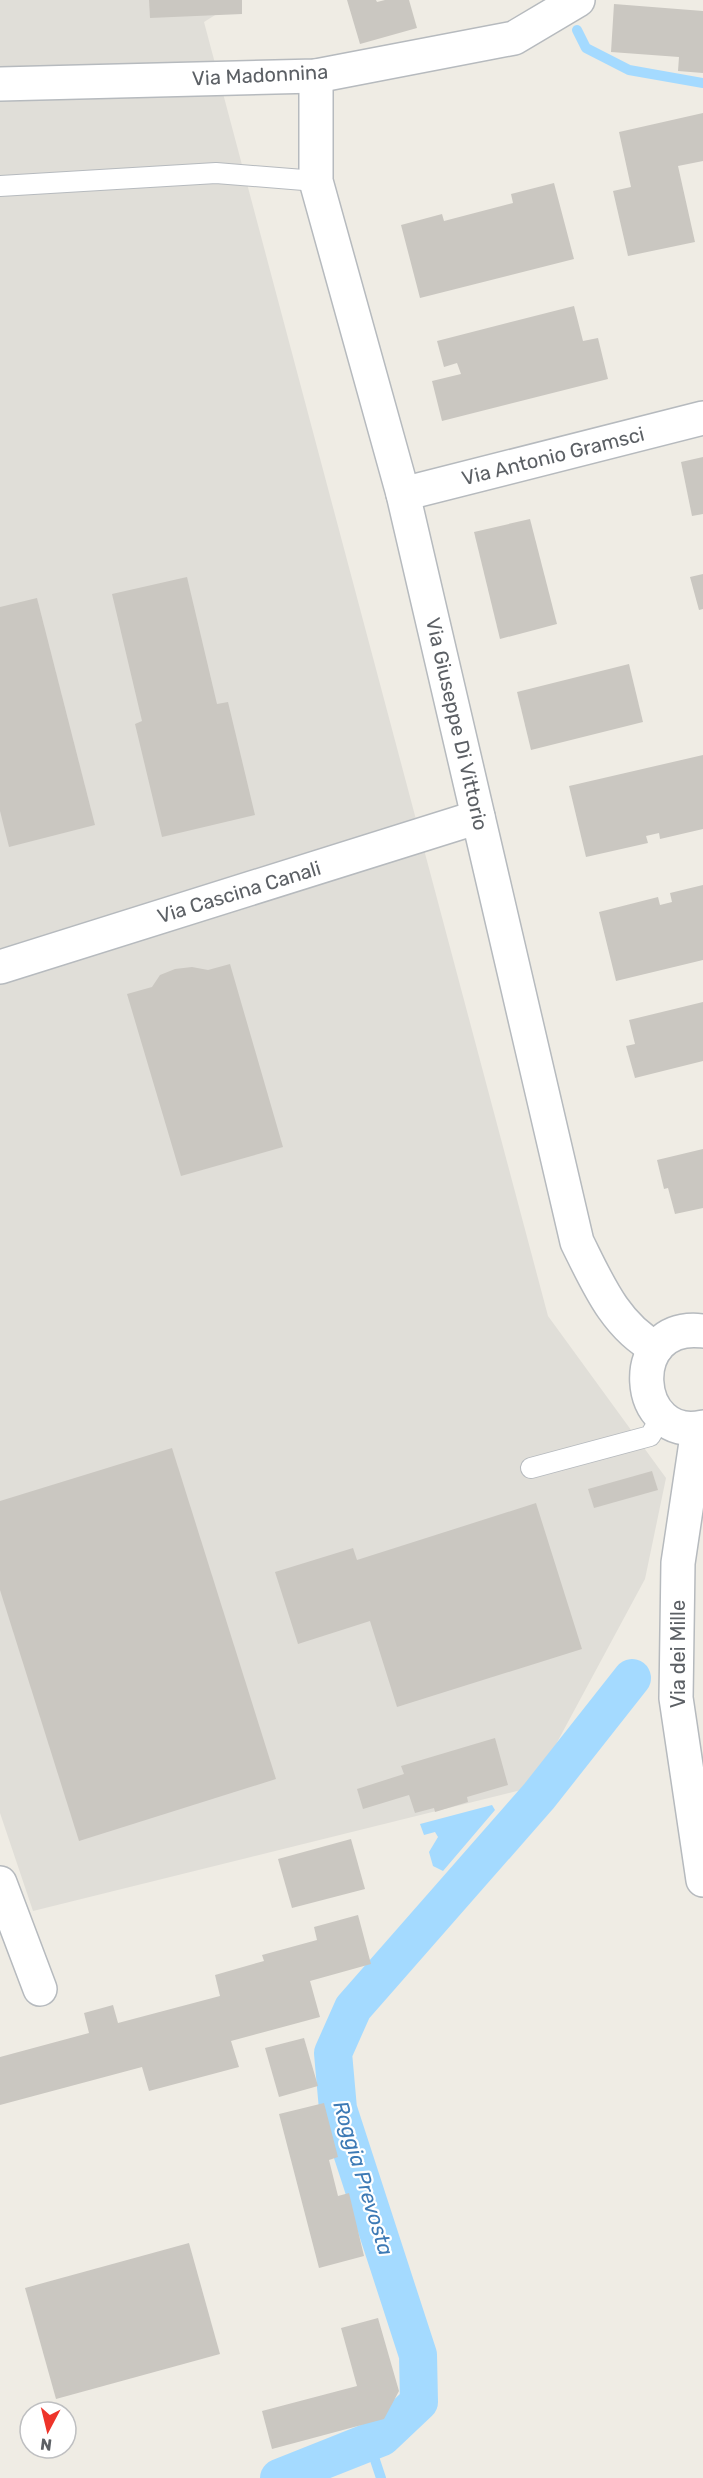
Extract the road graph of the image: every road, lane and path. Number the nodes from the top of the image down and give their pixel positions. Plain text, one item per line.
1 (578, 0) edge
2 (316, 75) junction
3 (0, 84) edge
4 (316, 181) junction
5 (0, 186) edge
6 (703, 418) edge
7 (403, 494) junction
8 (478, 817) junction
9 (0, 967) edge
10 (703, 1331) edge
11 (656, 1347) junction
12 (662, 1416) junction
13 (700, 1428) edge
14 (531, 1468) dead end
15 (689, 1694) edge
16 (703, 1880) edge
17 (0, 1883) edge
18 (40, 1989) dead end

1 - 2 street, Via Madonnina
2 - 3 street, Via Madonnina
2 - 4 street, Via Giuseppe Di Vittorio
4 - 5 lane
4 - 7 street, Via Giuseppe Di Vittorio
6 - 7 street, Via Antonio Gramsci
7 - 8 street, Via Giuseppe Di Vittorio
8 - 9 street, Via Cascina Canali
8 - 11 street, Via Giuseppe Di Vittorio
10 - 11 street
11 - 12 street
12 - 13 street
12 - 14 lane
13 - 15 street, Via dei Mille
15 - 16 street, Via dei Mille
17 - 18 street

